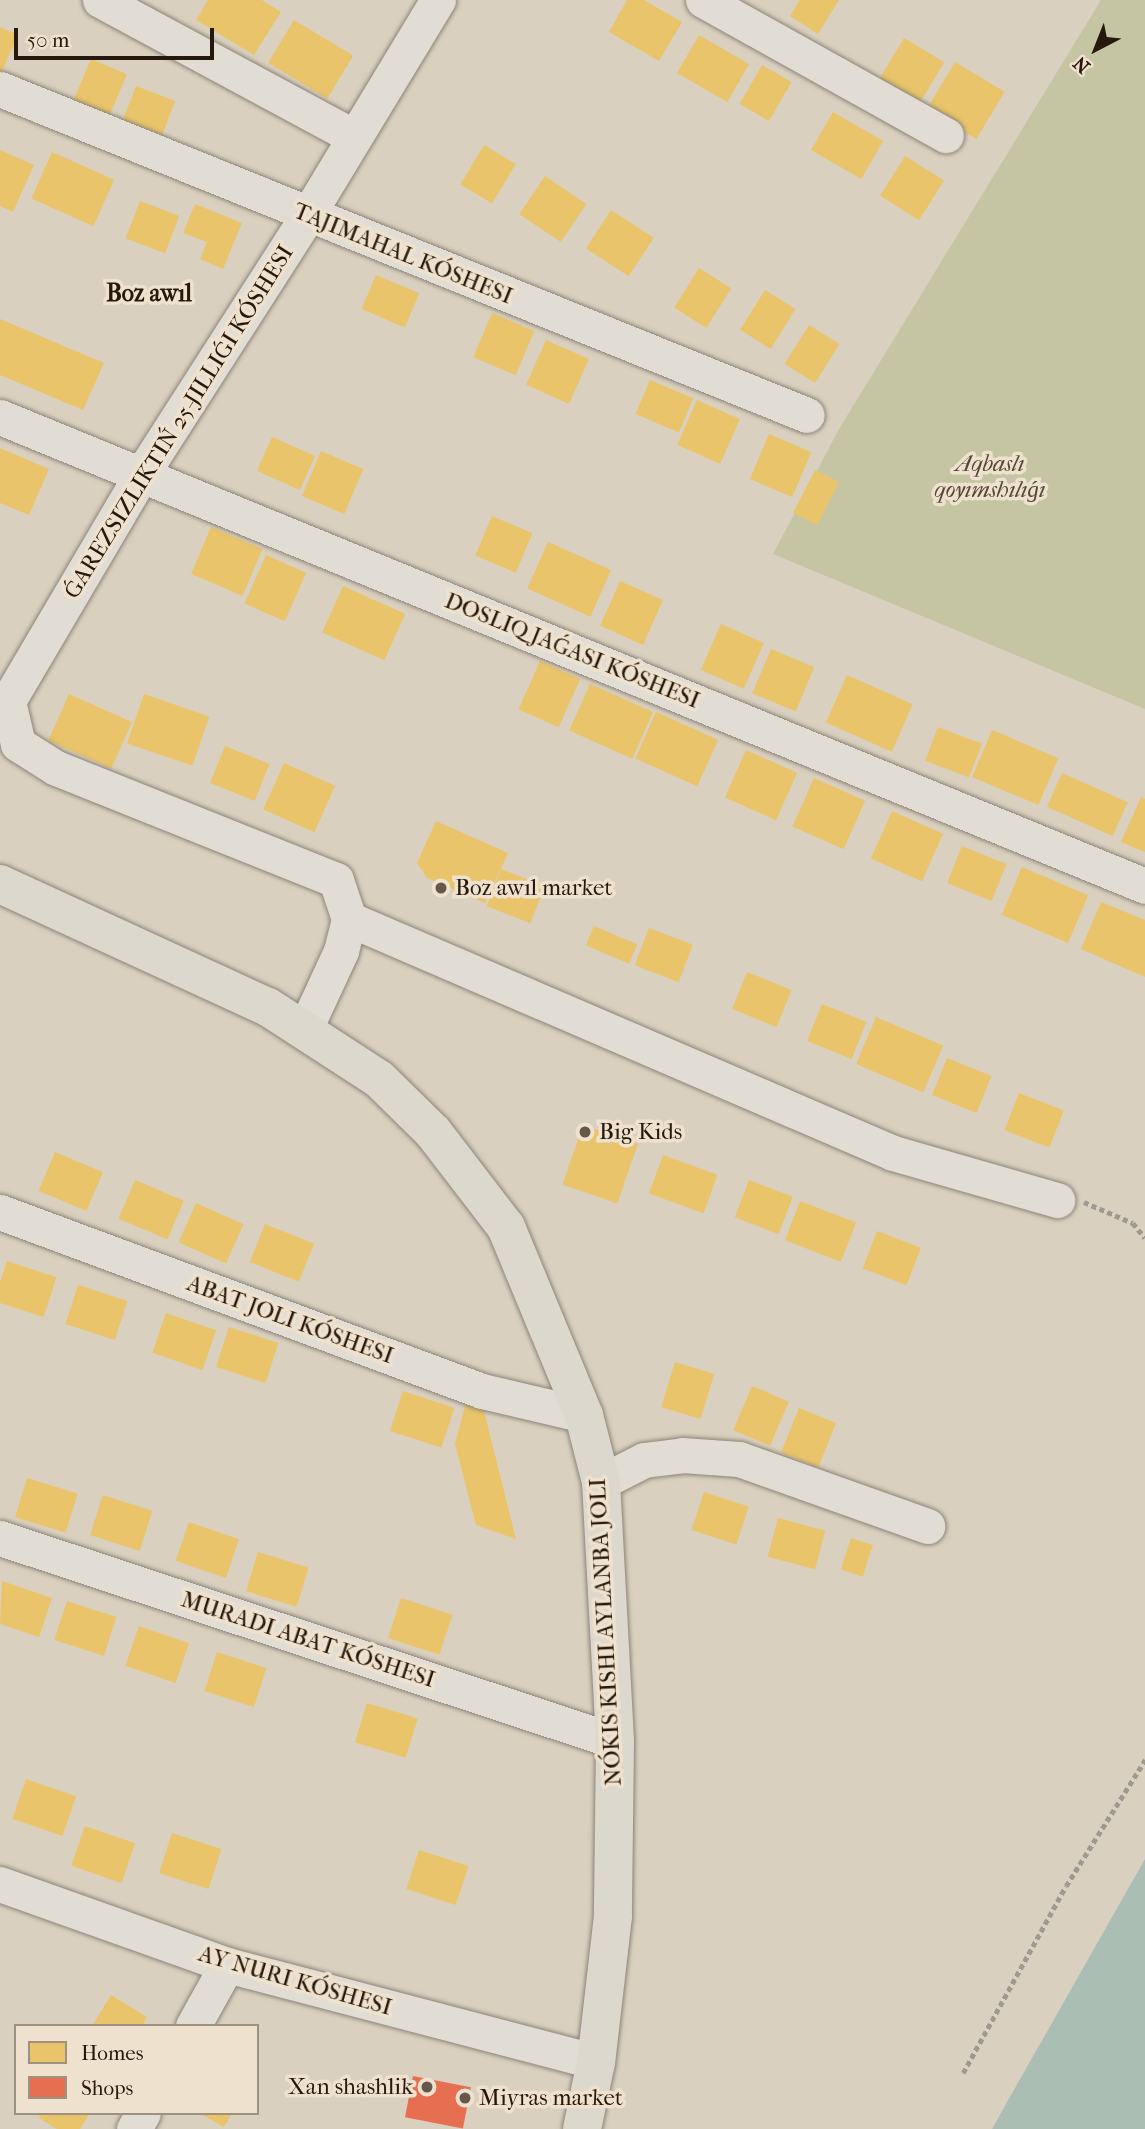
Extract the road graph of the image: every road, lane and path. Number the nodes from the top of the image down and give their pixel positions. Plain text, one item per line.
1 (100, 0) edge
2 (438, 0) edge
3 (703, 0) edge
4 (0, 89) edge
5 (946, 135) dead end
6 (353, 136) junction
7 (307, 216) junction
8 (807, 415) dead end
9 (0, 417) edge
10 (141, 475) junction
11 (0, 884) edge
12 (1145, 886) edge
13 (349, 919) junction
14 (304, 1031) junction
15 (1057, 1200) joint
16 (0, 1212) edge
17 (1145, 1238) edge
18 (584, 1415) junction
19 (601, 1482) junction
20 (927, 1525) dead end
21 (0, 1538) edge
22 (615, 1741) junction
23 (1145, 1760) edge
24 (0, 1884) edge
25 (228, 1965) junction
26 (194, 2024) edge
27 (596, 2062) junction
28 (963, 2073) dead end
29 (582, 2129) edge

1 - 6 street
2 - 6 street
3 - 5 street
4 - 7 street, TAJIMAHAL KÓSHESI
6 - 7 street
7 - 8 street, TAJIMAHAL KÓSHESI
7 - 10 street
9 - 10 street
10 - 12 street
10 - 13 street
11 - 14 main road
13 - 14 street
13 - 15 street
14 - 18 main road
15 - 17 path
16 - 18 street
18 - 19 main road
19 - 20 street
19 - 22 main road
21 - 22 street
22 - 27 main road
23 - 28 path
24 - 25 street
25 - 26 street
25 - 27 street
27 - 29 main road

